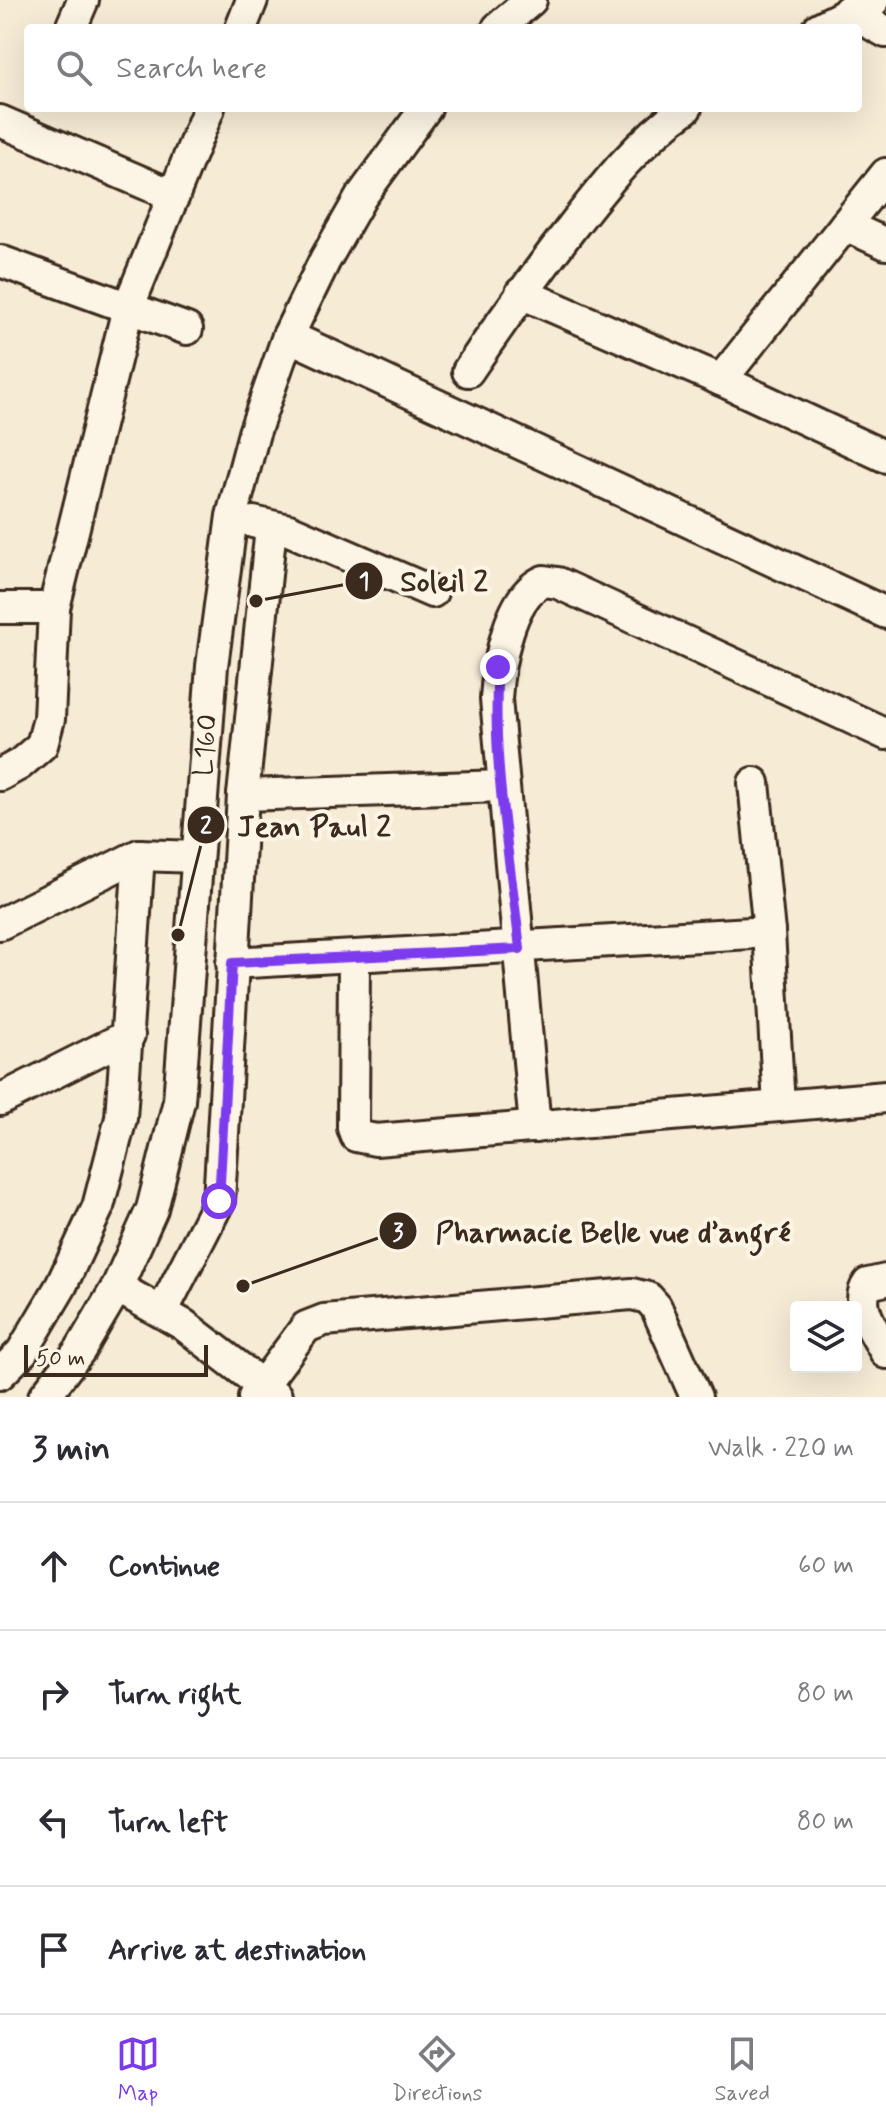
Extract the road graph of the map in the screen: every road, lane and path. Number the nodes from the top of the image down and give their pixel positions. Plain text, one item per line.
1 (83, 0) edge
2 (252, 0) edge
3 (531, 0) edge
4 (861, 6) edge
5 (73, 24) edge
6 (243, 24) edge
7 (503, 24) edge
8 (827, 24) edge
9 (886, 32) edge
10 (207, 112) edge
11 (423, 112) edge
12 (681, 112) edge
13 (20, 121) edge
14 (886, 174) edge
15 (174, 196) junction
16 (845, 225) junction
17 (886, 244) edge
18 (0, 261) edge
19 (521, 293) junction
20 (128, 308) junction
21 (187, 329) dead end
22 (288, 336) junction
23 (468, 371) dead end
24 (721, 380) junction
25 (886, 457) edge
26 (232, 516) junction
27 (271, 527) junction
28 (432, 592) dead end
29 (0, 608) edge
30 (54, 608) junction
31 (886, 613) edge
32 (886, 734) edge
33 (0, 775) edge
34 (754, 783) dead end
35 (502, 786) junction
36 (243, 795) junction
37 (139, 855) junction
38 (197, 857) junction
39 (0, 924) edge
40 (769, 932) junction
41 (520, 949) junction
42 (354, 958) junction
43 (232, 963) junction
44 (129, 1035) junction
45 (886, 1097) edge
46 (0, 1100) edge
47 (779, 1106) junction
48 (535, 1127) junction
49 (886, 1280) edge
50 (117, 1287) junction
51 (162, 1312) junction
52 (886, 1353) edge
53 (0, 1374) edge
54 (265, 1393) edge
55 (44, 1397) edge
56 (696, 1397) edge

1 - 5 street
2 - 6 street
3 - 7 street
4 - 8 street
4 - 9 street
10 - 15 street
11 - 22 street, L160
12 - 19 street
13 - 15 street
14 - 16 street
15 - 20 street
16 - 17 street
16 - 24 street
18 - 20 street
19 - 23 street
19 - 24 street
20 - 21 street
20 - 30 street
22 - 26 street, L160
22 - 31 street
24 - 25 street
26 - 27 street
26 - 38 street, L160
27 - 28 street
27 - 36 street
29 - 30 street
30 - 33 street
32 - 35 street
34 - 40 street
35 - 36 street
35 - 41 street
36 - 43 street
37 - 38 street
37 - 39 street
37 - 44 street
38 - 50 street, L160
40 - 41 street
40 - 47 street
41 - 42 street
41 - 48 street
42 - 43 street
42 - 48 street
43 - 51 street
44 - 46 street
44 - 53 street
45 - 47 street
47 - 48 street
49 - 52 street
50 - 51 street
50 - 55 street, L160
51 - 54 street
54 - 56 street

